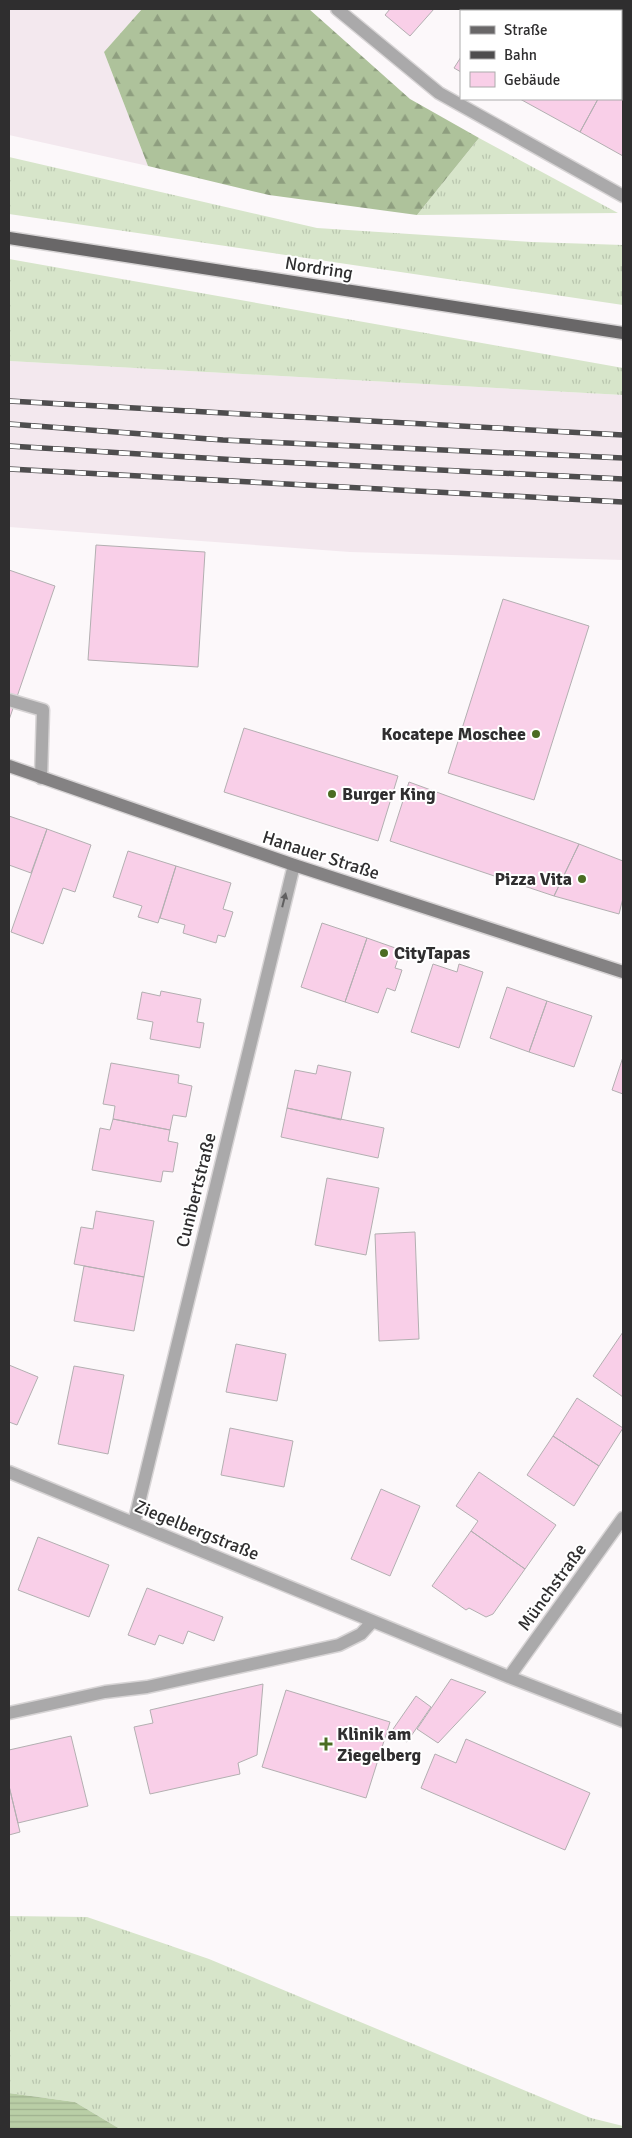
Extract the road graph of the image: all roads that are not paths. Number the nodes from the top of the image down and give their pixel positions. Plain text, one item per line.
1 (337, 9) edge
2 (623, 196) edge
3 (9, 238) edge
4 (623, 333) edge
5 (9, 700) edge
6 (9, 766) edge
7 (40, 778) junction
8 (294, 865) junction
9 (623, 972) edge
10 (9, 1472) edge
11 (623, 1518) edge
12 (134, 1523) junction
13 (372, 1622) junction
14 (509, 1678) junction
15 (9, 1713) edge
16 (623, 1721) edge

1 - 2 street
3 - 4 main road, Nordring
5 - 7 street
6 - 7 main road, Hanauer Straße
7 - 8 main road, Hanauer Straße
8 - 9 main road, Hanauer Straße
12 -> 8 street, Cunibertstraße
10 - 12 street, Ziegelbergstraße
11 - 14 street, Münchstraße
12 - 13 street, Ziegelbergstraße
13 - 14 street, Ziegelbergstraße
13 - 15 street
14 - 16 street, Ziegelbergstraße

